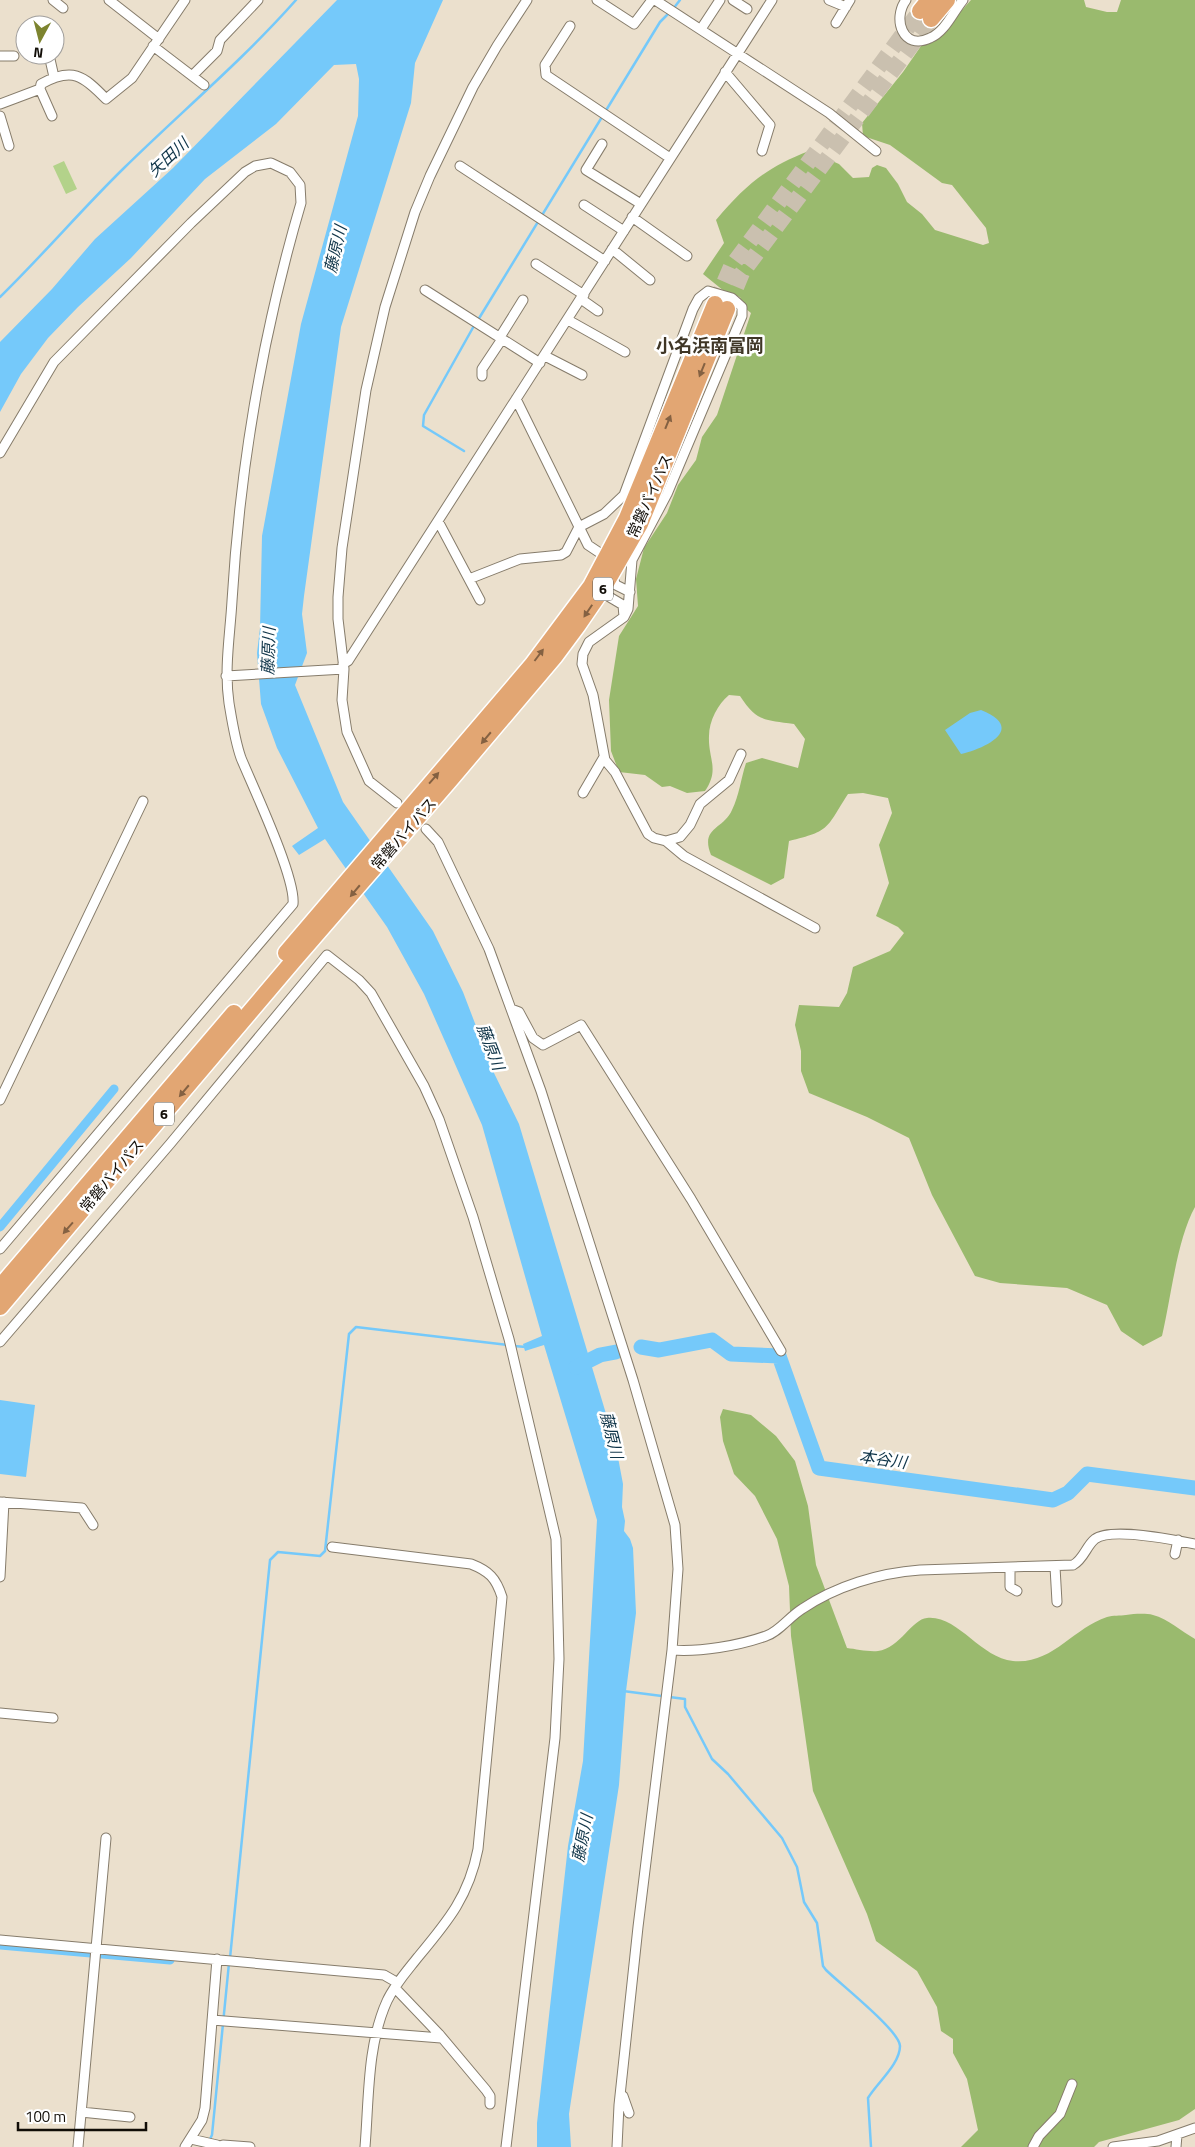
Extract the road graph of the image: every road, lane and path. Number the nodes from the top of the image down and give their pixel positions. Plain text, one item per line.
1 (53, 0) edge
2 (109, 0) edge
3 (186, 0) edge
4 (527, 0) edge
5 (597, 0) edge
6 (653, 0) edge
7 (720, 0) edge
8 (735, 0) edge
9 (772, 0) edge
10 (829, 0) edge
11 (906, 0) edge
12 (947, 0) edge
13 (963, 0) edge
14 (253, 1) edge
15 (848, 3) edge
16 (63, 8) dead end
17 (747, 9) dead end
18 (927, 10) tunnel mouth
19 (836, 23) dead end
20 (570, 26) dead end
21 (701, 29) junction
22 (156, 43) junction
23 (738, 53) junction
24 (0, 56) edge
25 (14, 56) dead end
26 (51, 65) edge
27 (725, 72) junction
28 (193, 75) junction
29 (54, 77) junction
30 (204, 85) dead end
31 (40, 89) junction
32 (0, 104) edge
33 (0, 116) edge
34 (52, 116) dead end
35 (602, 144) dead end
36 (9, 146) dead end
37 (762, 151) dead end
38 (876, 151) dead end
39 (670, 158) junction
40 (460, 166) dead end
41 (641, 204) junction
42 (584, 205) dead end
43 (632, 217) junction
44 (624, 231) junction
45 (612, 249) junction
46 (686, 256) dead end
47 (605, 261) junction
48 (536, 264) dead end
49 (650, 280) dead end
50 (425, 290) dead end
51 (583, 297) junction
52 (523, 300) dead end
53 (598, 311) dead end
54 (568, 320) junction
55 (501, 338) junction
56 (625, 352) dead end
57 (542, 359) junction
58 (582, 375) dead end
59 (482, 376) dead end
60 (516, 399) junction
61 (0, 453) edge
62 (438, 522) junction
63 (579, 527) junction
64 (606, 557) junction
65 (611, 575) junction
66 (469, 579) junction
67 (601, 592) junction
68 (630, 592) junction
69 (480, 600) dead end
70 (624, 617) junction
71 (343, 667) junction
72 (226, 676) junction
73 (741, 754) dead end
74 (604, 757) junction
75 (583, 793) dead end
76 (143, 801) dead end
77 (409, 818) junction
78 (666, 841) junction
79 (326, 915) junction
80 (815, 928) dead end
81 (511, 1009) junction
82 (0, 1100) edge
83 (0, 1249) edge
84 (0, 1287) edge
85 (0, 1307) edge
86 (0, 1342) edge
87 (781, 1351) dead end
88 (2, 1502) edge
89 (93, 1525) dead end
90 (1178, 1540) junction
91 (1195, 1544) edge
92 (332, 1547) dead end
93 (1175, 1554) dead end
94 (1055, 1567) junction
95 (1010, 1568) junction
96 (0, 1576) edge
97 (1017, 1591) dead end
98 (1057, 1602) dead end
99 (672, 1650) junction
100 (0, 1713) edge
101 (54, 1718) dead end
102 (106, 1838) dead end
103 (0, 1940) edge
104 (96, 1948) junction
105 (218, 1959) junction
106 (396, 1985) junction
107 (212, 2020) junction
108 (377, 2034) junction
109 (442, 2038) junction
110 (1072, 2084) dead end
111 (623, 2096) dead end
112 (490, 2104) dead end
113 (82, 2112) junction
114 (629, 2113) dead end
115 (130, 2117) dead end
116 (1195, 2128) edge
117 (1177, 2135) junction
118 (191, 2139) junction
119 (1137, 2145) edge
120 (216, 2146) edge
121 (78, 2147) edge
122 (185, 2147) edge
123 (250, 2147) edge
124 (365, 2147) edge
125 (506, 2147) edge
126 (617, 2147) edge
127 (1033, 2147) edge
128 (1113, 2147) edge
129 (1176, 2147) edge

1 - 16 street
2 - 22 street
3 - 22 street
4 - 71 street
5 - 6 street
6 - 21 street
7 - 21 street
8 - 17 street
9 - 23 street
10 - 15 street
11 - 13 street
12 - 18 highway
14 - 28 street
15 - 19 street
20 - 39 street
21 - 23 street
22 - 28 street
22 - 29 street
23 - 27 street
23 - 38 street
24 - 25 street
26 - 29 street
27 - 37 street
27 - 39 street
28 - 30 street
29 - 31 street
31 - 32 street
31 - 34 street
33 - 36 street
35 - 41 street
39 - 41 street
40 - 47 street
41 - 43 street
42 - 44 street
43 - 44 street
43 - 46 street
44 - 45 street
45 - 47 street
45 - 49 street
47 - 51 street
48 - 51 street
50 - 55 street
51 - 53 street
51 - 54 street
52 - 55 street
54 - 56 street
54 - 57 street
55 - 57 street
55 - 59 street
57 - 58 street
57 - 60 street
60 - 62 street
60 - 63 street
61 - 72 street
62 - 66 street
62 - 71 street
63 - 64 street
63 - 66 street
63 - 68 street
64 -> 65 highway, 常磐バイパス / 6
77 -> 64 highway, 常磐バイパス / 6
65 - 67 highway, 常磐バイパス / 6
65 - 68 street
66 - 69 street
67 - 70 street
67 -> 77 highway, 常磐バイパス / 6
68 - 70 street
70 - 74 street
71 - 72 street
71 - 77 street
72 - 83 street
73 - 78 street
74 - 75 street
74 - 78 street
76 - 82 street
77 - 79 highway, 常磐バイパス / 6
77 - 81 street
78 - 80 street
79 - 84 highway, 常磐バイパス / 6
79 -> 85 highway, 常磐バイパス / 6
81 - 87 street
81 - 99 street
86 - 125 street
88 - 89 street
88 - 96 street
90 - 91 street
90 - 93 street
90 - 94 street
92 - 106 street
94 - 95 street
94 - 98 street
95 - 97 street
95 - 99 street
99 - 126 street
100 - 101 street
102 - 104 street
103 - 104 street
104 - 105 street
104 - 113 street
105 - 106 street
105 - 107 street
106 - 108 street
106 - 109 street
107 - 108 street
107 - 118 street
108 - 109 street
108 - 124 street
109 - 112 street
110 - 127 street
111 - 114 street
113 - 115 street
113 - 121 street
116 - 117 street
117 - 119 street
117 - 129 street
118 - 120 street
118 - 122 street
119 - 128 street
120 - 123 street

